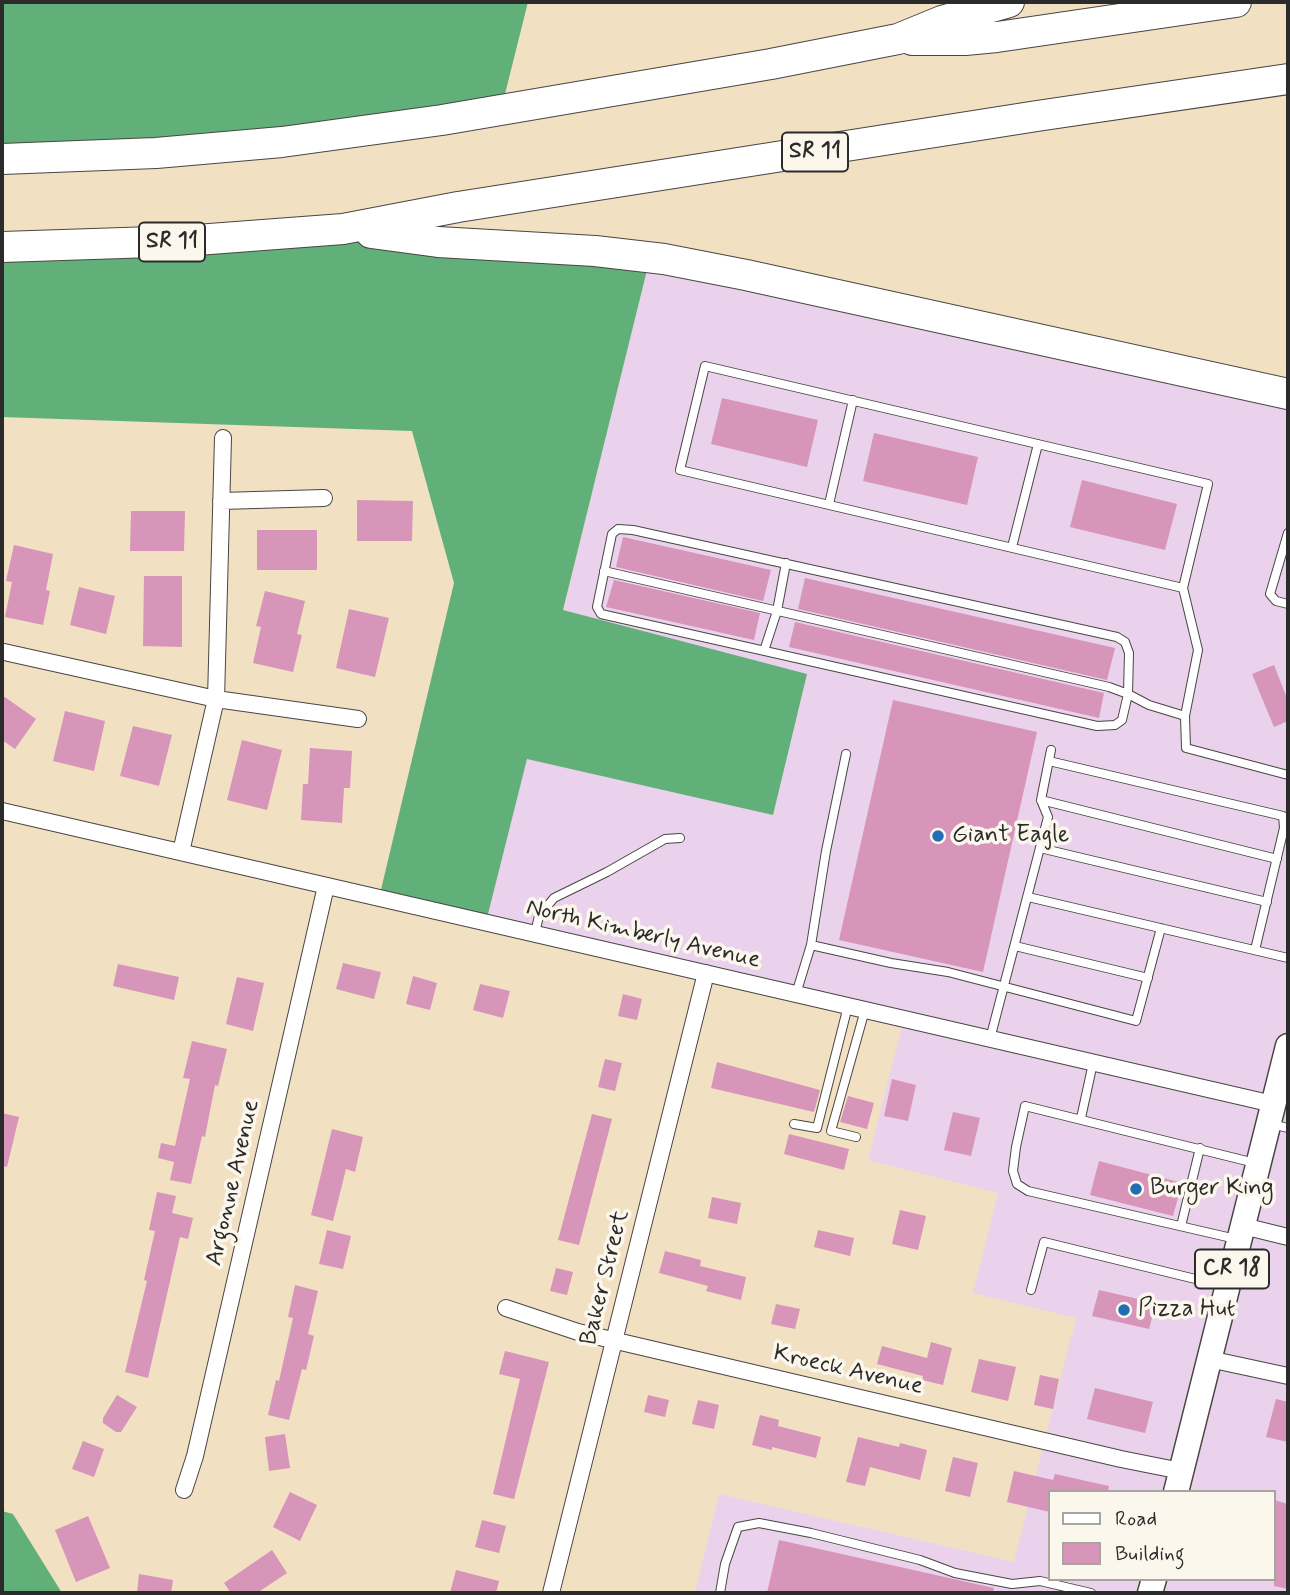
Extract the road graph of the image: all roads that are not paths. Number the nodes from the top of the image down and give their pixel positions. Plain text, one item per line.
1 (1009, 2) edge
2 (1236, 2) edge
3 (898, 39) junction
4 (1288, 79) edge
5 (2, 159) edge
6 (343, 229) junction
7 (2, 247) edge
8 (1288, 394) edge
9 (853, 400) junction
10 (223, 438) dead end
11 (1038, 444) junction
12 (324, 498) dead end
13 (221, 501) junction
14 (829, 504) junction
15 (1288, 533) edge
16 (1012, 547) junction
17 (786, 563) junction
18 (604, 571) junction
19 (1183, 588) junction
20 (1288, 604) edge
21 (777, 611) junction
22 (764, 651) junction
23 (4, 652) dead end
24 (1128, 694) junction
25 (216, 699) junction
26 (1185, 716) junction
27 (358, 719) dead end
28 (1051, 750) dead end
29 (846, 754) dead end
30 (1049, 761) junction
31 (1288, 775) edge
32 (1041, 800) junction
33 (2, 811) edge
34 (680, 838) dead end
35 (1040, 848) junction
36 (181, 852) junction
37 (1277, 859) junction
38 (326, 886) junction
39 (1028, 897) junction
40 (1267, 902) junction
41 (1161, 928) junction
42 (535, 933) junction
43 (811, 945) junction
44 (1015, 946) junction
45 (1255, 950) junction
46 (1288, 958) edge
47 (706, 973) junction
48 (1147, 978) junction
49 (1003, 987) junction
50 (796, 994) junction
51 (848, 1006) junction
52 (865, 1010) junction
53 (990, 1039) junction
54 (1288, 1046) edge
55 (1094, 1062) junction
56 (1284, 1075) edge
57 (1081, 1118) junction
58 (1277, 1118) edge
59 (794, 1124) dead end
60 (817, 1128) junction
61 (831, 1131) junction
62 (856, 1137) dead end
63 (1200, 1148) junction
64 (1258, 1163) junction
65 (1181, 1226) junction
66 (1241, 1233) junction
67 (1288, 1237) edge
68 (1227, 1287) junction
69 (1031, 1290) dead end
70 (506, 1308) dead end
71 (614, 1340) junction
72 (1209, 1359) junction
73 (1288, 1376) edge
74 (1178, 1481) edge
75 (184, 1490) dead end
76 (551, 1593) edge
77 (720, 1593) edge
78 (1091, 1593) edge

1 - 3 highway
2 - 3 highway
3 - 5 highway
4 - 6 highway, SR 11
6 - 7 highway, SR 11
6 - 8 highway
9 - 11 lane
9 - 14 lane
9 - 14 lane
10 - 13 street
11 - 16 lane
11 - 19 lane
12 - 13 street
13 - 25 street
14 - 16 lane
15 - 20 lane
16 - 19 lane
17 - 18 lane
17 - 21 lane
17 - 24 lane
18 - 21 lane
18 - 22 lane
19 - 26 lane
21 - 22 lane
21 - 24 lane
22 - 24 lane
23 - 25 street
24 - 26 lane
25 - 27 street
25 - 36 street
26 - 31 lane
28 - 30 lane
29 - 43 lane
30 - 32 lane
30 - 37 lane
32 - 35 lane
32 - 37 lane
33 - 36 street, North Kimberly Avenue
34 - 42 lane
35 - 39 lane
35 - 40 lane
36 - 38 street, North Kimberly Avenue
37 - 40 lane
38 - 42 street, North Kimberly Avenue
38 - 75 street, Argonne Avenue
39 - 41 lane
39 - 44 lane
40 - 45 lane
41 - 45 lane
41 - 48 lane
42 - 47 street, North Kimberly Avenue
43 - 49 lane
43 - 50 lane
44 - 48 lane
44 - 49 lane
45 - 46 lane
47 - 50 street, North Kimberly Avenue
47 - 71 street, Baker Street
48 - 49 lane
49 - 53 lane
50 - 51 street, North Kimberly Avenue
51 - 52 street, North Kimberly Avenue
51 - 60 lane
52 - 53 street, North Kimberly Avenue
52 - 61 lane
53 - 55 street, North Kimberly Avenue
54 - 56 main road, CR 18
55 - 57 lane
55 - 58 street, North Kimberly Avenue
56 - 58 main road, CR 18
57 - 63 lane
57 - 65 lane
58 - 64 main road, CR 18
59 - 60 lane
60 - 61 lane
61 - 62 lane
63 - 64 lane
63 - 65 lane
64 - 66 main road, CR 18
65 - 66 lane
66 - 67 street
66 - 68 main road, CR 18
68 - 69 lane
68 - 72 main road, CR 18
70 - 71 street, Kroeck Avenue
71 - 74 street, Kroeck Avenue
71 - 76 street, Baker Street
72 - 73 street
72 - 74 main road, CR 18
77 - 78 lane

